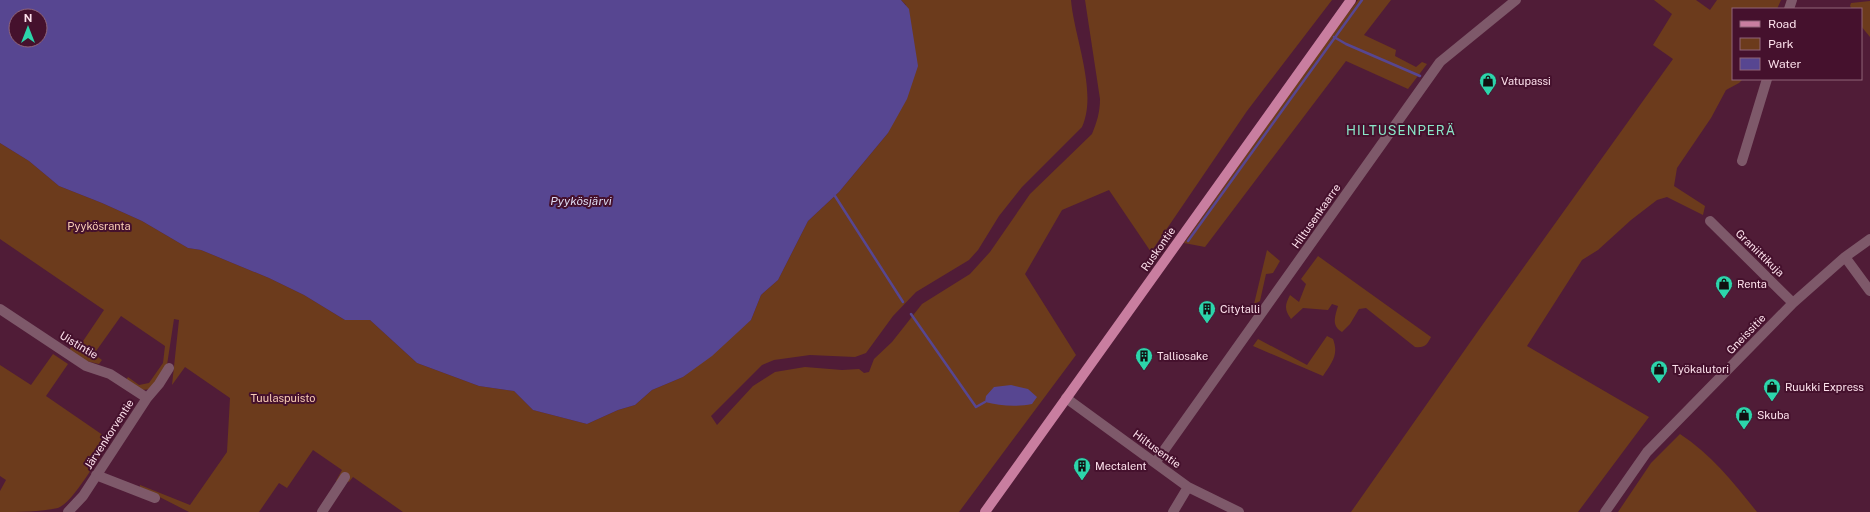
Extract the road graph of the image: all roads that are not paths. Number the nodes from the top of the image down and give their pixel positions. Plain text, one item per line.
1 (1351, 0) edge
2 (1516, 0) edge
3 (1767, 80) edge
4 (1742, 161) dead end
5 (1710, 221) dead end
6 (1870, 238) edge
7 (1845, 257) junction
8 (1870, 291) edge
9 (1793, 303) junction
10 (0, 309) edge
11 (169, 368) dead end
12 (147, 398) junction
13 (1066, 398) junction
14 (1155, 463) junction
15 (96, 475) junction
16 (345, 477) dead end
17 (1188, 486) junction
18 (155, 498) dead end
19 (68, 512) edge
20 (322, 512) edge
21 (985, 512) edge
22 (1173, 512) edge
23 (1239, 512) edge
24 (1605, 512) edge

1 - 13 main road, Ruskontie
2 - 14 street, Hiltusenkaarre
3 - 4 street
5 - 9 street, Graniittikuja
6 - 7 street, Gneissitie
7 - 8 street
7 - 9 street, Gneissitie
9 - 24 street, Gneissitie
10 - 12 street, Uistintie
11 - 12 street, Järvenkorventie
12 - 15 street, Järvenkorventie
13 - 14 street, Hiltusentie
13 - 21 main road, Ruskontie
14 - 17 street, Hiltusentie
15 - 18 street
15 - 19 street, Järvenkorventie
16 - 20 street
17 - 22 street
17 - 23 street, Hiltusentie

